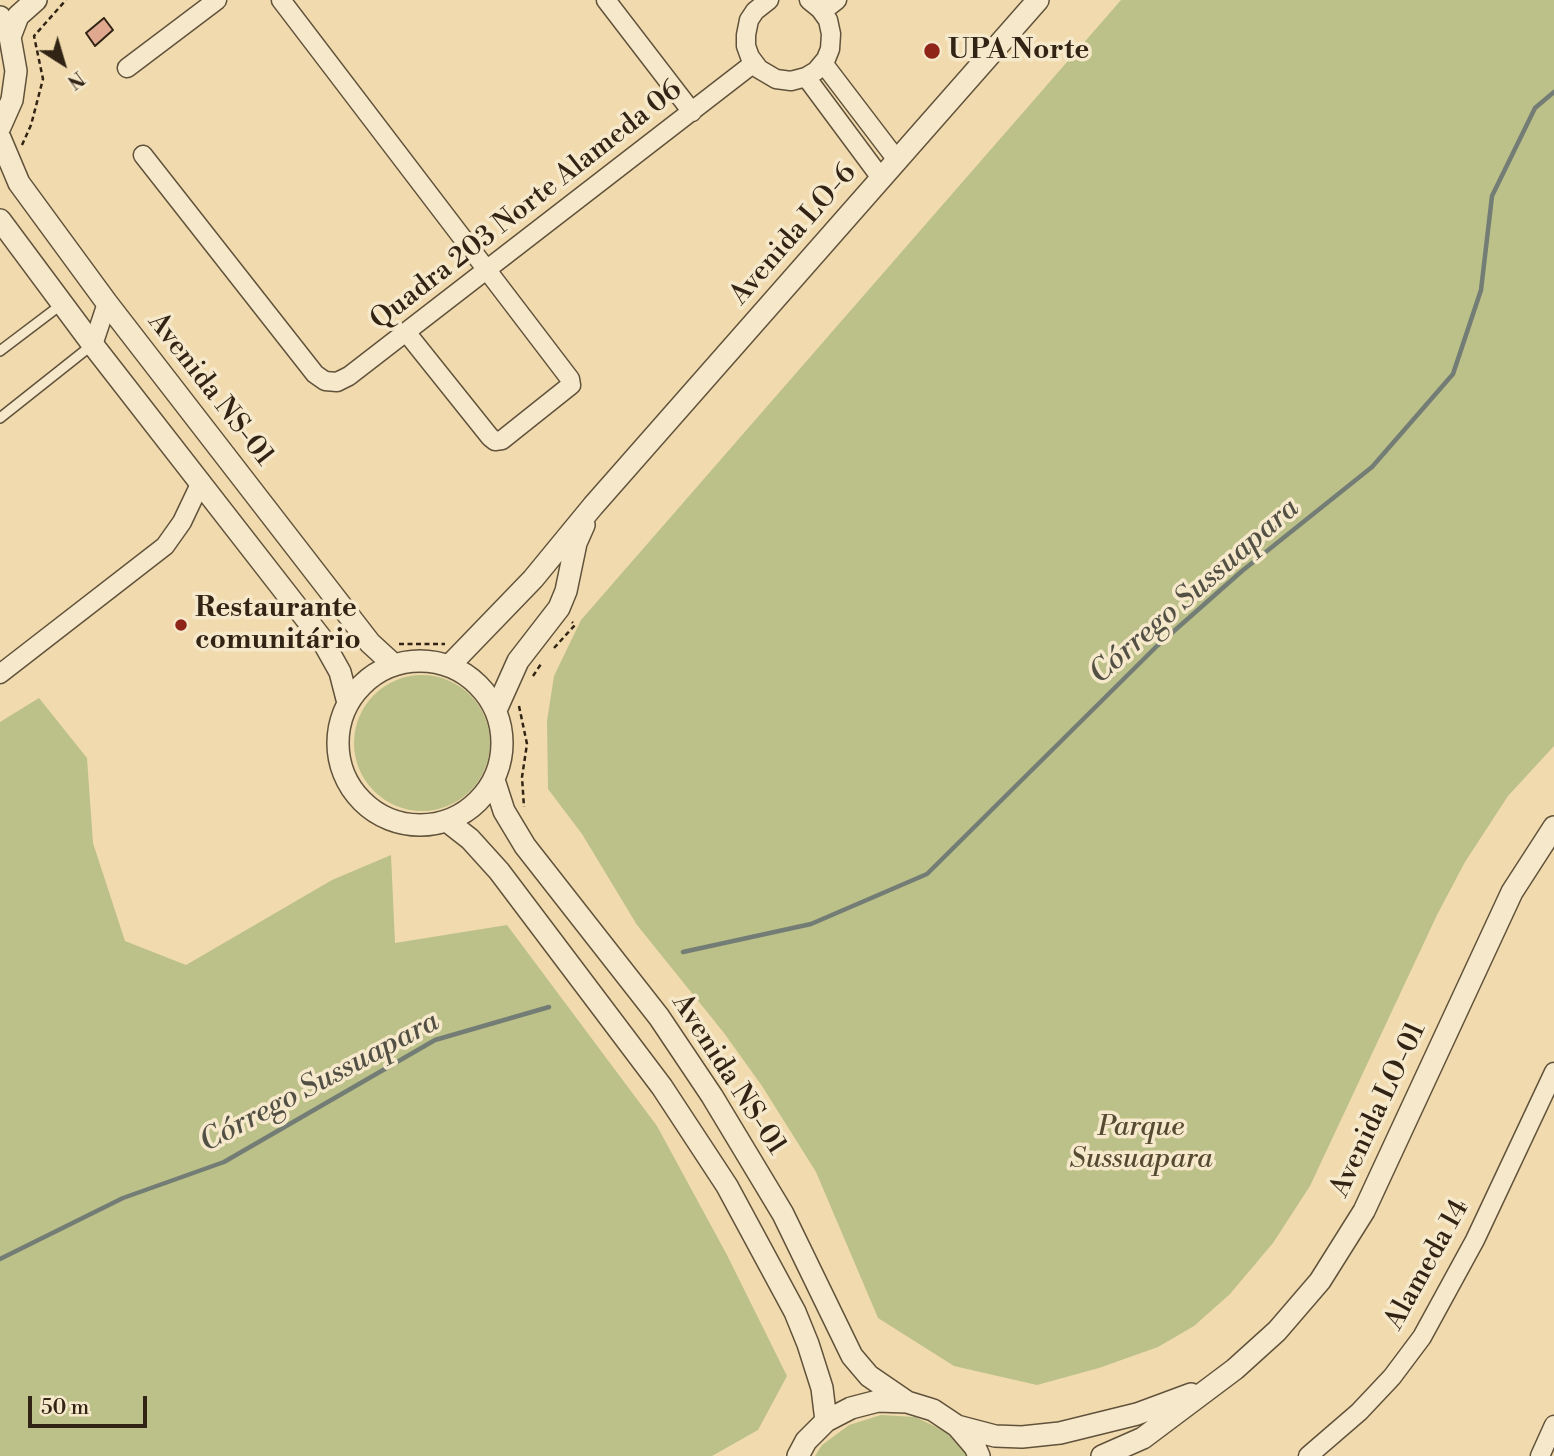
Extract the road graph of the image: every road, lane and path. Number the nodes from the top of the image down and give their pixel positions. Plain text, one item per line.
1 (36, 0) edge
2 (66, 0) edge
3 (217, 0) edge
4 (281, 0) edge
5 (606, 0) edge
6 (837, 0) edge
7 (1038, 0) edge
8 (757, 4) edge
9 (816, 6) edge
10 (0, 17) edge
11 (10, 37) junction
12 (754, 63) junction
13 (823, 63) junction
14 (127, 68) dead end
15 (806, 77) junction
16 (692, 112) junction
17 (0, 127) edge
18 (0, 138) edge
19 (18, 155) dead end
20 (143, 155) dead end
21 (897, 160) junction
22 (881, 178) junction
23 (0, 220) edge
24 (487, 270) junction
25 (107, 303) junction
26 (62, 304) junction
27 (406, 332) junction
28 (93, 345) junction
29 (0, 351) edge
30 (0, 418) edge
31 (201, 481) junction
32 (593, 506) junction
33 (559, 608) junction
34 (390, 639) dead end
35 (450, 644) dead end
36 (394, 665) junction
37 (449, 666) junction
38 (0, 674) edge
39 (533, 676) dead end
40 (518, 698) dead end
41 (348, 703) junction
42 (496, 710) junction
43 (494, 780) junction
44 (524, 809) dead end
45 (447, 821) junction
46 (1554, 827) edge
47 (1554, 1072) edge
48 (1213, 1387) junction
49 (907, 1402) junction
50 (826, 1422) junction
51 (957, 1426) junction
52 (1554, 1426) edge
53 (798, 1456) edge
54 (979, 1456) edge
55 (1102, 1456) edge
56 (1308, 1456) edge
57 (1540, 1456) edge

1 - 11 street
2 - 19 path
3 - 14 street
4 - 24 street
5 - 16 street
6 - 9 street
7 - 21 street, Avenida LO-6
8 - 12 street
9 - 13 street
10 - 11 street
11 - 17 street
12 - 15 street
12 - 16 street, Quadra 203 Norte Alameda 06
13 - 15 street
13 - 21 street
15 - 22 street
16 - 24 street, Quadra 203 Norte Alameda 06
18 - 25 street, Avenida NS-01
20 - 27 street, Quadra 203 Norte Alameda 06
21 - 22 street, Avenida LO-6
22 - 32 street, Avenida LO-6
23 - 26 street
24 - 27 street, Quadra 203 Norte Alameda 06
24 - 27 street
25 - 28 street
25 - 36 street, Avenida NS-01
26 - 28 street
26 - 29 lane
28 - 30 lane
28 - 31 street
31 - 38 street
31 - 41 street
32 - 33 street
32 - 37 street
33 - 39 path
33 - 42 street
34 - 35 path
36 - 37 street
36 - 41 street
37 - 42 street
40 - 44 path
41 - 45 street
42 - 43 street
43 - 45 street
43 - 49 street, Avenida NS-01
45 - 50 street
46 - 48 street, Avenida LO-01
47 - 56 street, Alameda 14
48 - 51 street
48 - 55 street, Avenida LO-01
49 - 50 street
49 - 51 street
50 - 53 street
51 - 54 street
52 - 57 street

